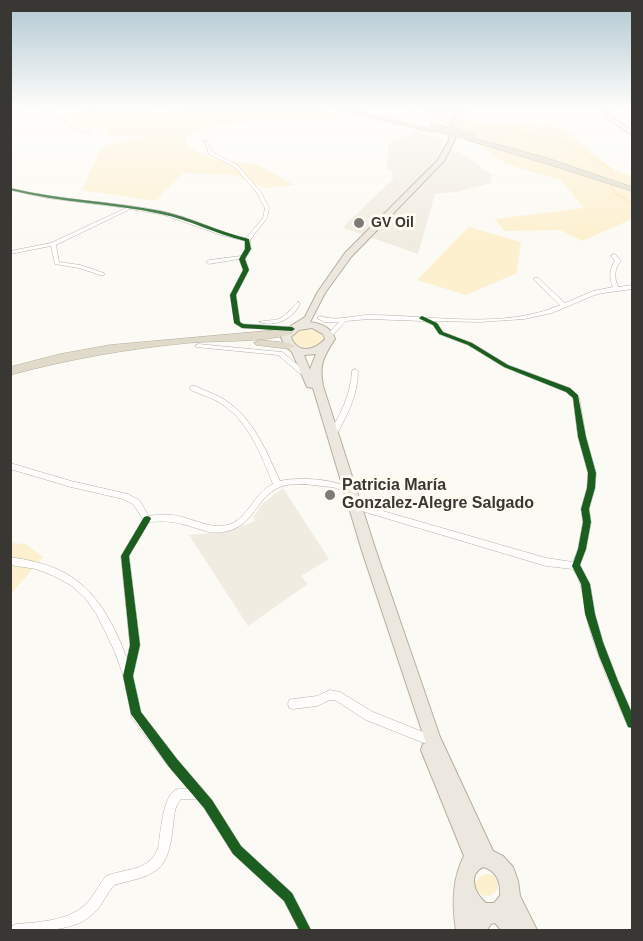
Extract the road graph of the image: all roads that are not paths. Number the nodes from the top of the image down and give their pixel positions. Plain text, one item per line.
1 (210, 152) edge
2 (446, 152) edge
3 (517, 152) edge
4 (520, 152) edge
5 (633, 183) edge
6 (10, 189) edge
7 (633, 189) edge
8 (129, 209) junction
9 (247, 240) junction
10 (53, 244) junction
11 (10, 253) edge
12 (614, 256) dead end
13 (243, 257) junction
14 (209, 262) dead end
15 (102, 274) dead end
16 (536, 279) dead end
17 (330, 281) junction
18 (633, 287) edge
19 (616, 288) junction
20 (298, 304) dead end
21 (565, 306) junction
22 (351, 317) junction
23 (422, 318) junction
24 (337, 320) junction
25 (236, 321) junction
26 (323, 327) junction
27 (293, 330) junction
28 (269, 332) junction
29 (168, 342) junction
30 (198, 346) dead end
31 (293, 348) junction
32 (323, 348) junction
33 (10, 371) edge
34 (355, 371) dead end
35 (309, 377) junction
36 (193, 388) dead end
37 (326, 416) junction
38 (342, 416) junction
39 (332, 435) junction
40 (10, 466) edge
41 (277, 484) junction
42 (340, 484) junction
43 (360, 510) junction
44 (147, 519) junction
45 (10, 561) edge
46 (576, 566) junction
47 (128, 676) junction
48 (293, 704) dead end
49 (633, 723) edge
50 (424, 738) junction
51 (200, 795) junction
52 (477, 860) junction
53 (465, 893) junction
54 (493, 914) edge
55 (16, 930) edge
56 (305, 930) edge
57 (466, 930) edge
58 (512, 930) edge
59 (527, 930) edge

1 - 9 street
2 - 17 main road
3 - 7 highway
4 - 5 highway
6 - 8 street
8 - 9 street
8 - 10 street
9 - 13 street
10 - 11 street
10 - 15 street
12 - 19 street
13 - 14 street
13 - 25 street
16 - 21 street
17 - 26 main road
17 - 27 main road
18 - 19 street
19 - 21 street
20 - 25 street
21 - 23 street
22 - 23 street
22 - 24 street
22 - 26 street
23 - 46 street
24 - 26 street
24 - 26 street
25 - 28 street
26 - 27 main road
26 - 32 main road
27 - 28 highway
27 - 31 main road
28 - 29 highway
29 - 31 highway
29 - 33 highway
30 - 35 street
31 - 32 main road
31 - 35 main road
32 - 37 main road
34 - 38 street
35 - 42 main road
36 - 41 street
37 - 38 street
37 - 39 main road
38 - 39 street
39 - 43 main road
40 - 44 street
41 - 42 street
41 - 44 street
42 - 50 main road
43 - 46 street
43 - 52 main road
44 - 47 street
45 - 47 street
46 - 49 street
47 - 51 street
48 - 50 street
50 - 52 main road
51 - 55 street
51 - 56 street
52 - 53 main road
52 - 54 main road
53 - 54 main road
53 - 57 main road
54 - 58 main road
54 - 59 main road

